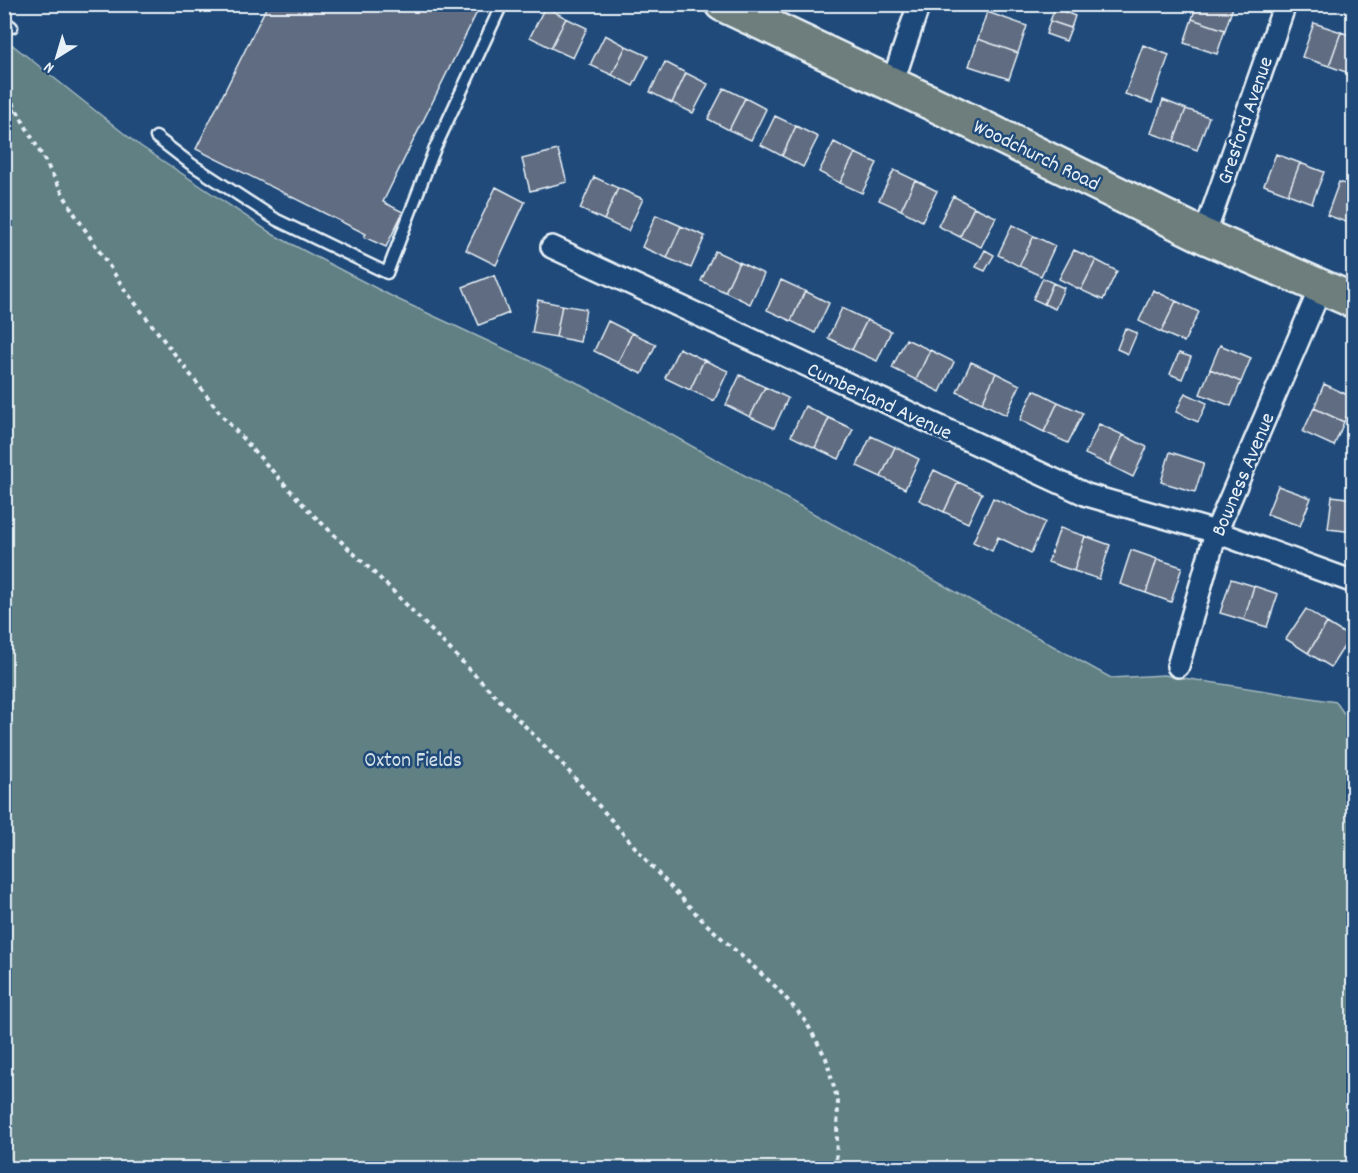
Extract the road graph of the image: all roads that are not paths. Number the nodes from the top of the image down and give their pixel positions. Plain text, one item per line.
1 (502, 4) edge
2 (722, 4) edge
3 (919, 4) edge
4 (1285, 4) edge
5 (892, 84) junction
6 (156, 137) dead end
7 (1204, 236) junction
8 (552, 247) dead end
9 (1321, 288) junction
10 (1353, 301) edge
11 (1216, 532) junction
12 (1353, 582) edge
13 (1178, 666) dead end

1 - 6 lane
2 - 5 highway, Woodchurch Road
3 - 5 street
4 - 7 street, Gresford Avenue
5 - 7 highway, Woodchurch Road
7 - 9 highway, Woodchurch Road
8 - 11 street, Cumberland Avenue
9 - 10 highway, Woodchurch Road
9 - 11 street, Bowness Avenue
11 - 12 street, Cumberland Avenue
11 - 13 street, Bowness Avenue

